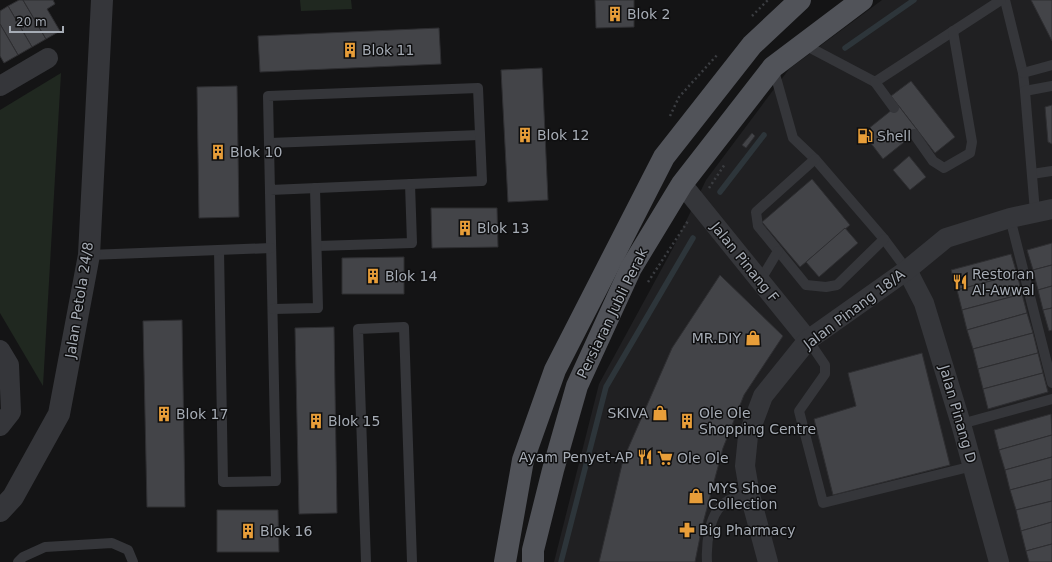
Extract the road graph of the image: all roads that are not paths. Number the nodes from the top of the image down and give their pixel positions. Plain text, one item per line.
1 (102, 0) edge
2 (800, 0) edge
3 (862, 0) edge
4 (1001, 0) edge
5 (1005, 0) edge
6 (953, 31) junction
7 (803, 44) junction
8 (48, 58) dead end
9 (1052, 65) edge
10 (773, 68) junction
11 (1023, 73) junction
12 (876, 82) junction
13 (0, 86) edge
14 (1052, 86) edge
15 (1025, 91) junction
16 (894, 108) dead end
17 (914, 134) dead end
18 (480, 135) junction
19 (269, 143) junction
20 (815, 159) junction
21 (1052, 171) edge
22 (1032, 174) junction
23 (410, 184) junction
24 (682, 184) junction
25 (315, 188) junction
26 (270, 190) junction
27 (1044, 210) edge
28 (1010, 218) junction
29 (884, 239) junction
30 (317, 246) junction
31 (271, 248) junction
32 (219, 250) junction
33 (778, 251) junction
34 (89, 255) junction
35 (906, 270) junction
36 (760, 281) junction
37 (272, 309) junction
38 (808, 340) junction
39 (0, 350) edge
40 (1052, 383) edge
41 (1052, 399) edge
42 (6, 419) edge
43 (961, 424) junction
44 (973, 466) junction
45 (750, 495) junction
46 (0, 511) edge
47 (18, 562) edge
48 (133, 562) edge
49 (366, 562) edge
50 (412, 562) edge
51 (505, 562) edge
52 (533, 562) edge
53 (707, 562) edge
54 (768, 562) edge
55 (999, 562) edge

1 - 34 street, Jalan Petola 24/8
2 - 51 main road, Persiaran Jubli Perak
3 - 7 main road, Persiaran Jubli Perak
4 - 6 lane
5 - 11 lane
6 - 12 lane
6 - 17 lane
7 - 10 main road, Persiaran Jubli Perak
7 - 12 lane
8 - 13 street
9 - 11 lane
10 - 20 lane
10 - 24 main road, Persiaran Jubli Perak
11 - 15 lane
12 - 16 lane
14 - 15 lane
15 - 22 lane
18 - 19 lane
18 - 19 lane
18 - 23 lane
19 - 26 lane
20 - 29 lane
20 - 33 lane
21 - 22 lane
22 - 27 lane
23 - 25 lane
23 - 30 lane
24 - 36 street, Jalan Pinang F
24 - 52 main road, Persiaran Jubli Perak
25 - 26 lane
25 - 30 lane
26 - 31 lane
27 - 28 street, Jalan Pinang 18/A
28 - 35 street, Jalan Pinang 18/A
28 - 40 lane
29 - 33 lane
29 - 35 lane
30 - 37 lane
31 - 32 lane
31 - 37 lane
32 - 34 lane
32 - 37 lane
33 - 36 lane
34 - 46 street, Jalan Petola 24/8
35 - 38 street, Jalan Pinang 18/A
35 - 43 street, Jalan Pinang D
36 - 38 street, Jalan Pinang F
38 - 44 lane
38 - 45 street, Jalan Pinang 18/A
39 - 42 street
41 - 43 lane
43 - 44 street, Jalan Pinang D
44 - 55 street, Jalan Pinang D
45 - 53 lane
45 - 54 street, Jalan Pinang 18/A
47 - 48 lane
49 - 50 lane

